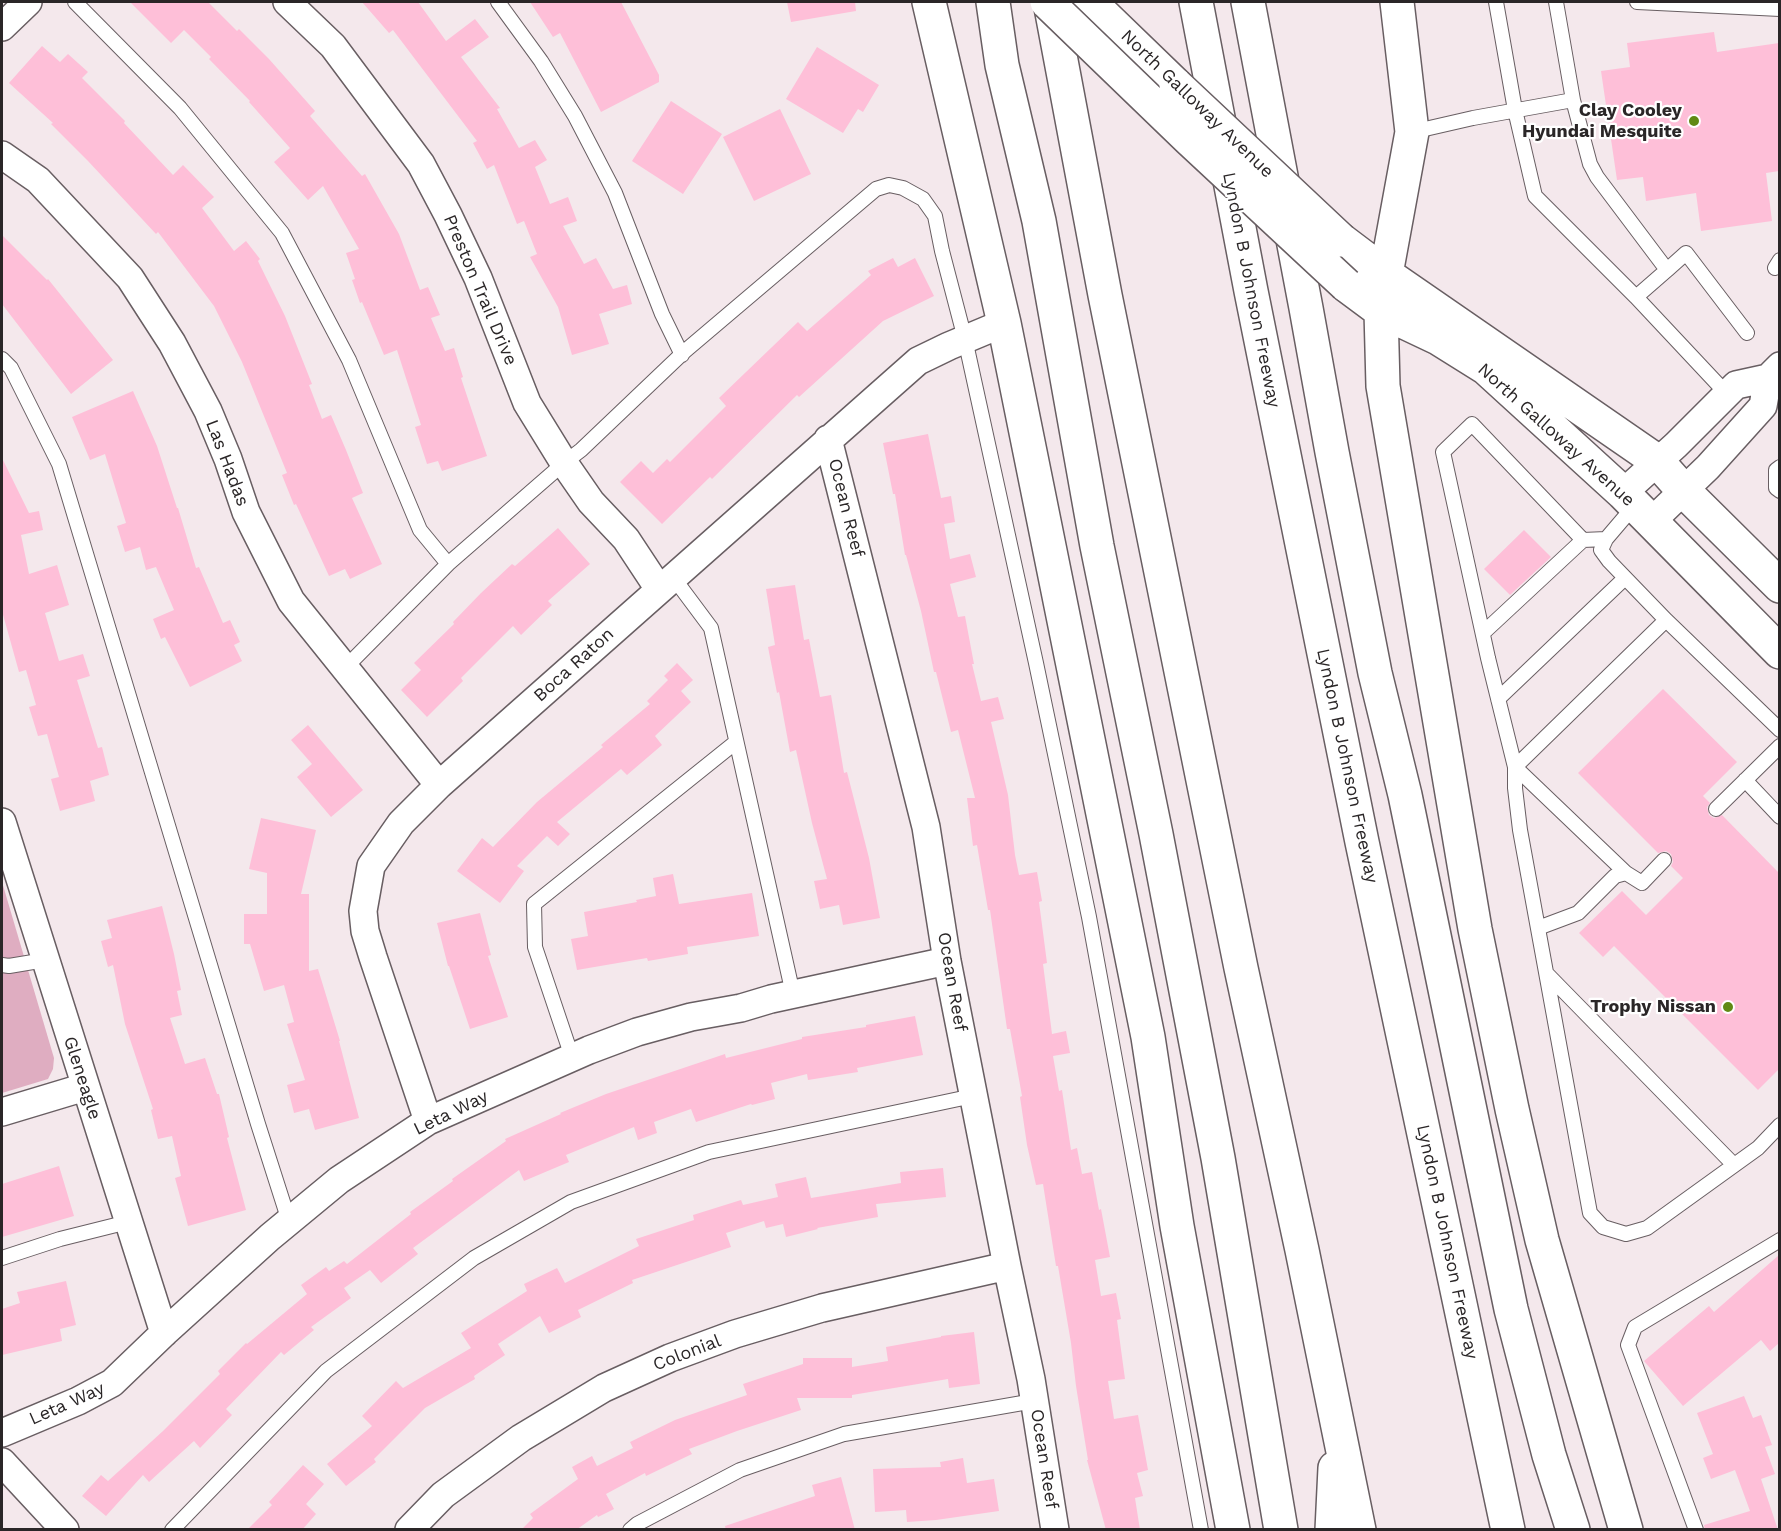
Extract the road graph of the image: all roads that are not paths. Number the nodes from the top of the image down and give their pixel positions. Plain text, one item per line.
1 (28, 2) edge
2 (75, 2) edge
3 (287, 2) edge
4 (498, 2) edge
5 (929, 2) edge
6 (993, 2) edge
7 (1049, 2) edge
8 (1090, 2) edge
9 (1196, 2) edge
10 (1248, 2) edge
11 (1397, 2) edge
12 (1496, 2) edge
13 (1556, 2) edge
14 (1637, 2) edge
15 (1779, 9) edge
16 (2, 27) edge
17 (1573, 100) junction
18 (1515, 110) junction
19 (1412, 132) junction
20 (2, 154) edge
21 (1667, 270) junction
22 (1386, 274) junction
23 (1636, 297) junction
24 (1381, 311) junction
25 (1004, 323) junction
26 (1747, 333) dead end
27 (1438, 338) junction
28 (965, 339) junction
29 (682, 355) junction
30 (2, 359) edge
31 (1773, 385) edge
32 (1383, 386) junction
33 (1727, 394) junction
34 (828, 440) junction
35 (1657, 461) junction
36 (564, 463) junction
37 (1779, 467) edge
38 (1683, 490) junction
39 (1779, 491) edge
40 (1636, 507) junction
41 (1606, 539) junction
42 (1584, 540) junction
43 (448, 564) junction
44 (1625, 578) junction
45 (666, 583) junction
46 (1779, 586) edge
47 (1666, 620) junction
48 (1483, 633) junction
49 (1779, 652) edge
50 (345, 668) junction
51 (1498, 699) junction
52 (1779, 730) edge
53 (736, 742) junction
54 (1779, 746) edge
55 (1515, 767) junction
56 (1745, 780) junction
57 (439, 785) junction
58 (1716, 809) dead end
59 (1779, 817) edge
60 (2, 822) edge
61 (1665, 860) dead end
62 (1626, 873) junction
63 (1538, 928) junction
64 (45, 960) junction
65 (947, 961) junction
66 (2, 965) edge
67 (1546, 973) junction
68 (793, 994) junction
69 (573, 1057) junction
70 (85, 1087) junction
71 (974, 1096) junction
72 (2, 1112) edge
73 (428, 1121) junction
74 (1779, 1125) edge
75 (1734, 1165) junction
76 (289, 1221) junction
77 (128, 1222) junction
78 (1779, 1240) edge
79 (2, 1258) edge
80 (1006, 1266) junction
81 (164, 1333) junction
82 (1034, 1401) junction
83 (1337, 1422) junction
84 (2, 1432) edge
85 (2, 1462) edge
86 (65, 1530) edge
87 (172, 1530) edge
88 (409, 1530) edge
89 (630, 1530) edge
90 (1055, 1530) edge
91 (1201, 1530) edge
92 (1233, 1530) edge
93 (1281, 1530) edge
94 (1332, 1530) edge
95 (1359, 1530) edge
96 (1508, 1530) edge
97 (1573, 1530) edge
98 (1626, 1530) edge
99 (1696, 1530) edge

1 - 16 street
2 - 43 lane
3 - 36 street, Preston Trail Drive
4 - 29 lane
5 - 25 main road
6 - 93 main road
7 - 24 main road, North Galloway Avenue, bridge
7 - 83 main road
8 - 22 main road, North Galloway Avenue, bridge
9 - 96 main road, Lyndon B Johnson Freeway
10 - 97 main road
11 - 19 main road
12 - 18 lane
13 - 17 lane
14 - 15 lane
17 - 18 lane
17 - 21 lane
18 - 19 lane
18 - 23 lane
19 - 22 main road
20 - 50 street, Las Hadas
21 - 23 lane
21 - 26 lane
22 - 24 main road
22 - 35 main road, North Galloway Avenue
23 - 33 lane
24 - 27 main road, North Galloway Avenue
24 - 32 main road
25 - 28 street, Boca Raton
25 - 92 main road
27 - 32 main road
27 - 40 main road, North Galloway Avenue
28 - 29 lane
28 - 34 street, Boca Raton
28 - 91 lane
29 - 36 lane
30 - 76 lane
31 - 33 street
31 - 38 street
32 - 98 main road
33 - 35 street
34 - 45 street, Boca Raton
34 - 65 street, Ocean Reef
35 - 38 main road, North Galloway Avenue
35 - 40 street
36 - 43 lane
36 - 45 street, Preston Trail Drive
37 - 39 lane
38 - 40 street
38 - 46 main road, North Galloway Avenue
40 - 41 lane
40 - 49 main road, North Galloway Avenue
41 - 42 lane
41 - 44 lane
42 - 48 lane
42 - 48 lane
43 - 50 lane
44 - 47 lane
44 - 51 lane
45 - 53 lane
45 - 57 street, Boca Raton
47 - 52 lane
47 - 55 lane
48 - 51 lane
50 - 57 street, Las Hadas
51 - 55 lane
53 - 68 lane
53 - 69 lane
54 - 56 lane
55 - 62 lane
55 - 63 lane
56 - 58 lane
56 - 59 lane
57 - 73 street, Boca Raton
60 - 64 street, Gleneagle
61 - 62 lane
62 - 63 lane
63 - 67 lane
64 - 66 lane
64 - 70 street, Gleneagle
65 - 68 street, Leta Way
65 - 71 street, Ocean Reef
67 - 75 lane
67 - 75 lane
68 - 69 street, Leta Way
69 - 73 street, Leta Way
70 - 72 street
70 - 77 street, Gleneagle
71 - 80 street, Ocean Reef
71 - 87 lane
73 - 76 street, Leta Way
74 - 75 lane
76 - 81 street, Leta Way
77 - 79 lane
77 - 81 street, Gleneagle
78 - 99 lane
80 - 82 street, Ocean Reef
80 - 88 street, Colonial
81 - 84 street, Leta Way
82 - 89 lane
82 - 90 street, Ocean Reef
83 - 94 main road
83 - 95 main road
85 - 86 street

